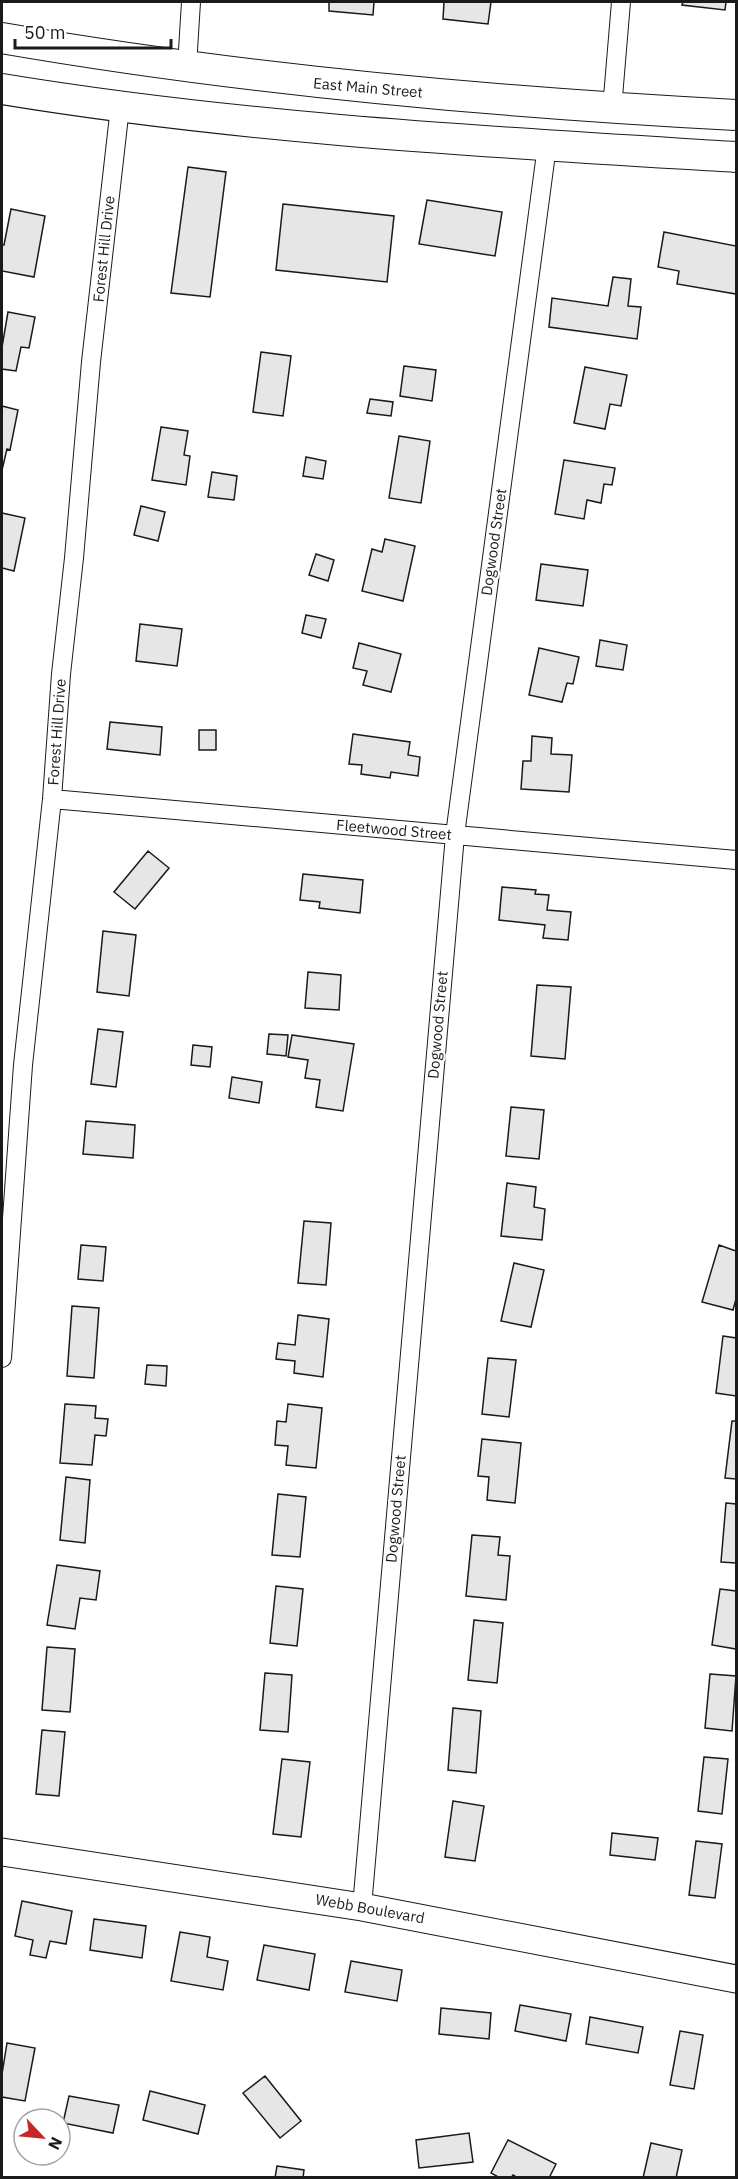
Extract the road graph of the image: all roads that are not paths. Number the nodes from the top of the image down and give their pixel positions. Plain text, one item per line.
1 (191, 2) edge
2 (621, 2) edge
3 (2, 39) edge
4 (187, 66) junction
5 (2, 89) edge
6 (120, 107) junction
7 (612, 108) junction
8 (736, 115) edge
9 (547, 146) junction
10 (736, 157) edge
11 (52, 799) junction
12 (455, 835) junction
13 (736, 861) edge
14 (2, 1358) edge
15 (2, 1852) edge
16 (362, 1907) junction
17 (736, 1979) edge

1 - 4 street
2 - 7 street
3 - 4 main road, East Main Street
4 - 7 main road, East Main Street
5 - 6 main road
6 - 9 main road
6 - 11 street, Forest Hill Drive
7 - 8 main road, East Main Street
9 - 10 main road
9 - 12 street, Dogwood Street
11 - 12 street, Fleetwood Street
11 - 14 street, Forest Hill Drive
12 - 13 street, Fleetwood Street
12 - 16 street, Dogwood Street
15 - 16 street, Webb Boulevard
16 - 17 street, Webb Boulevard

